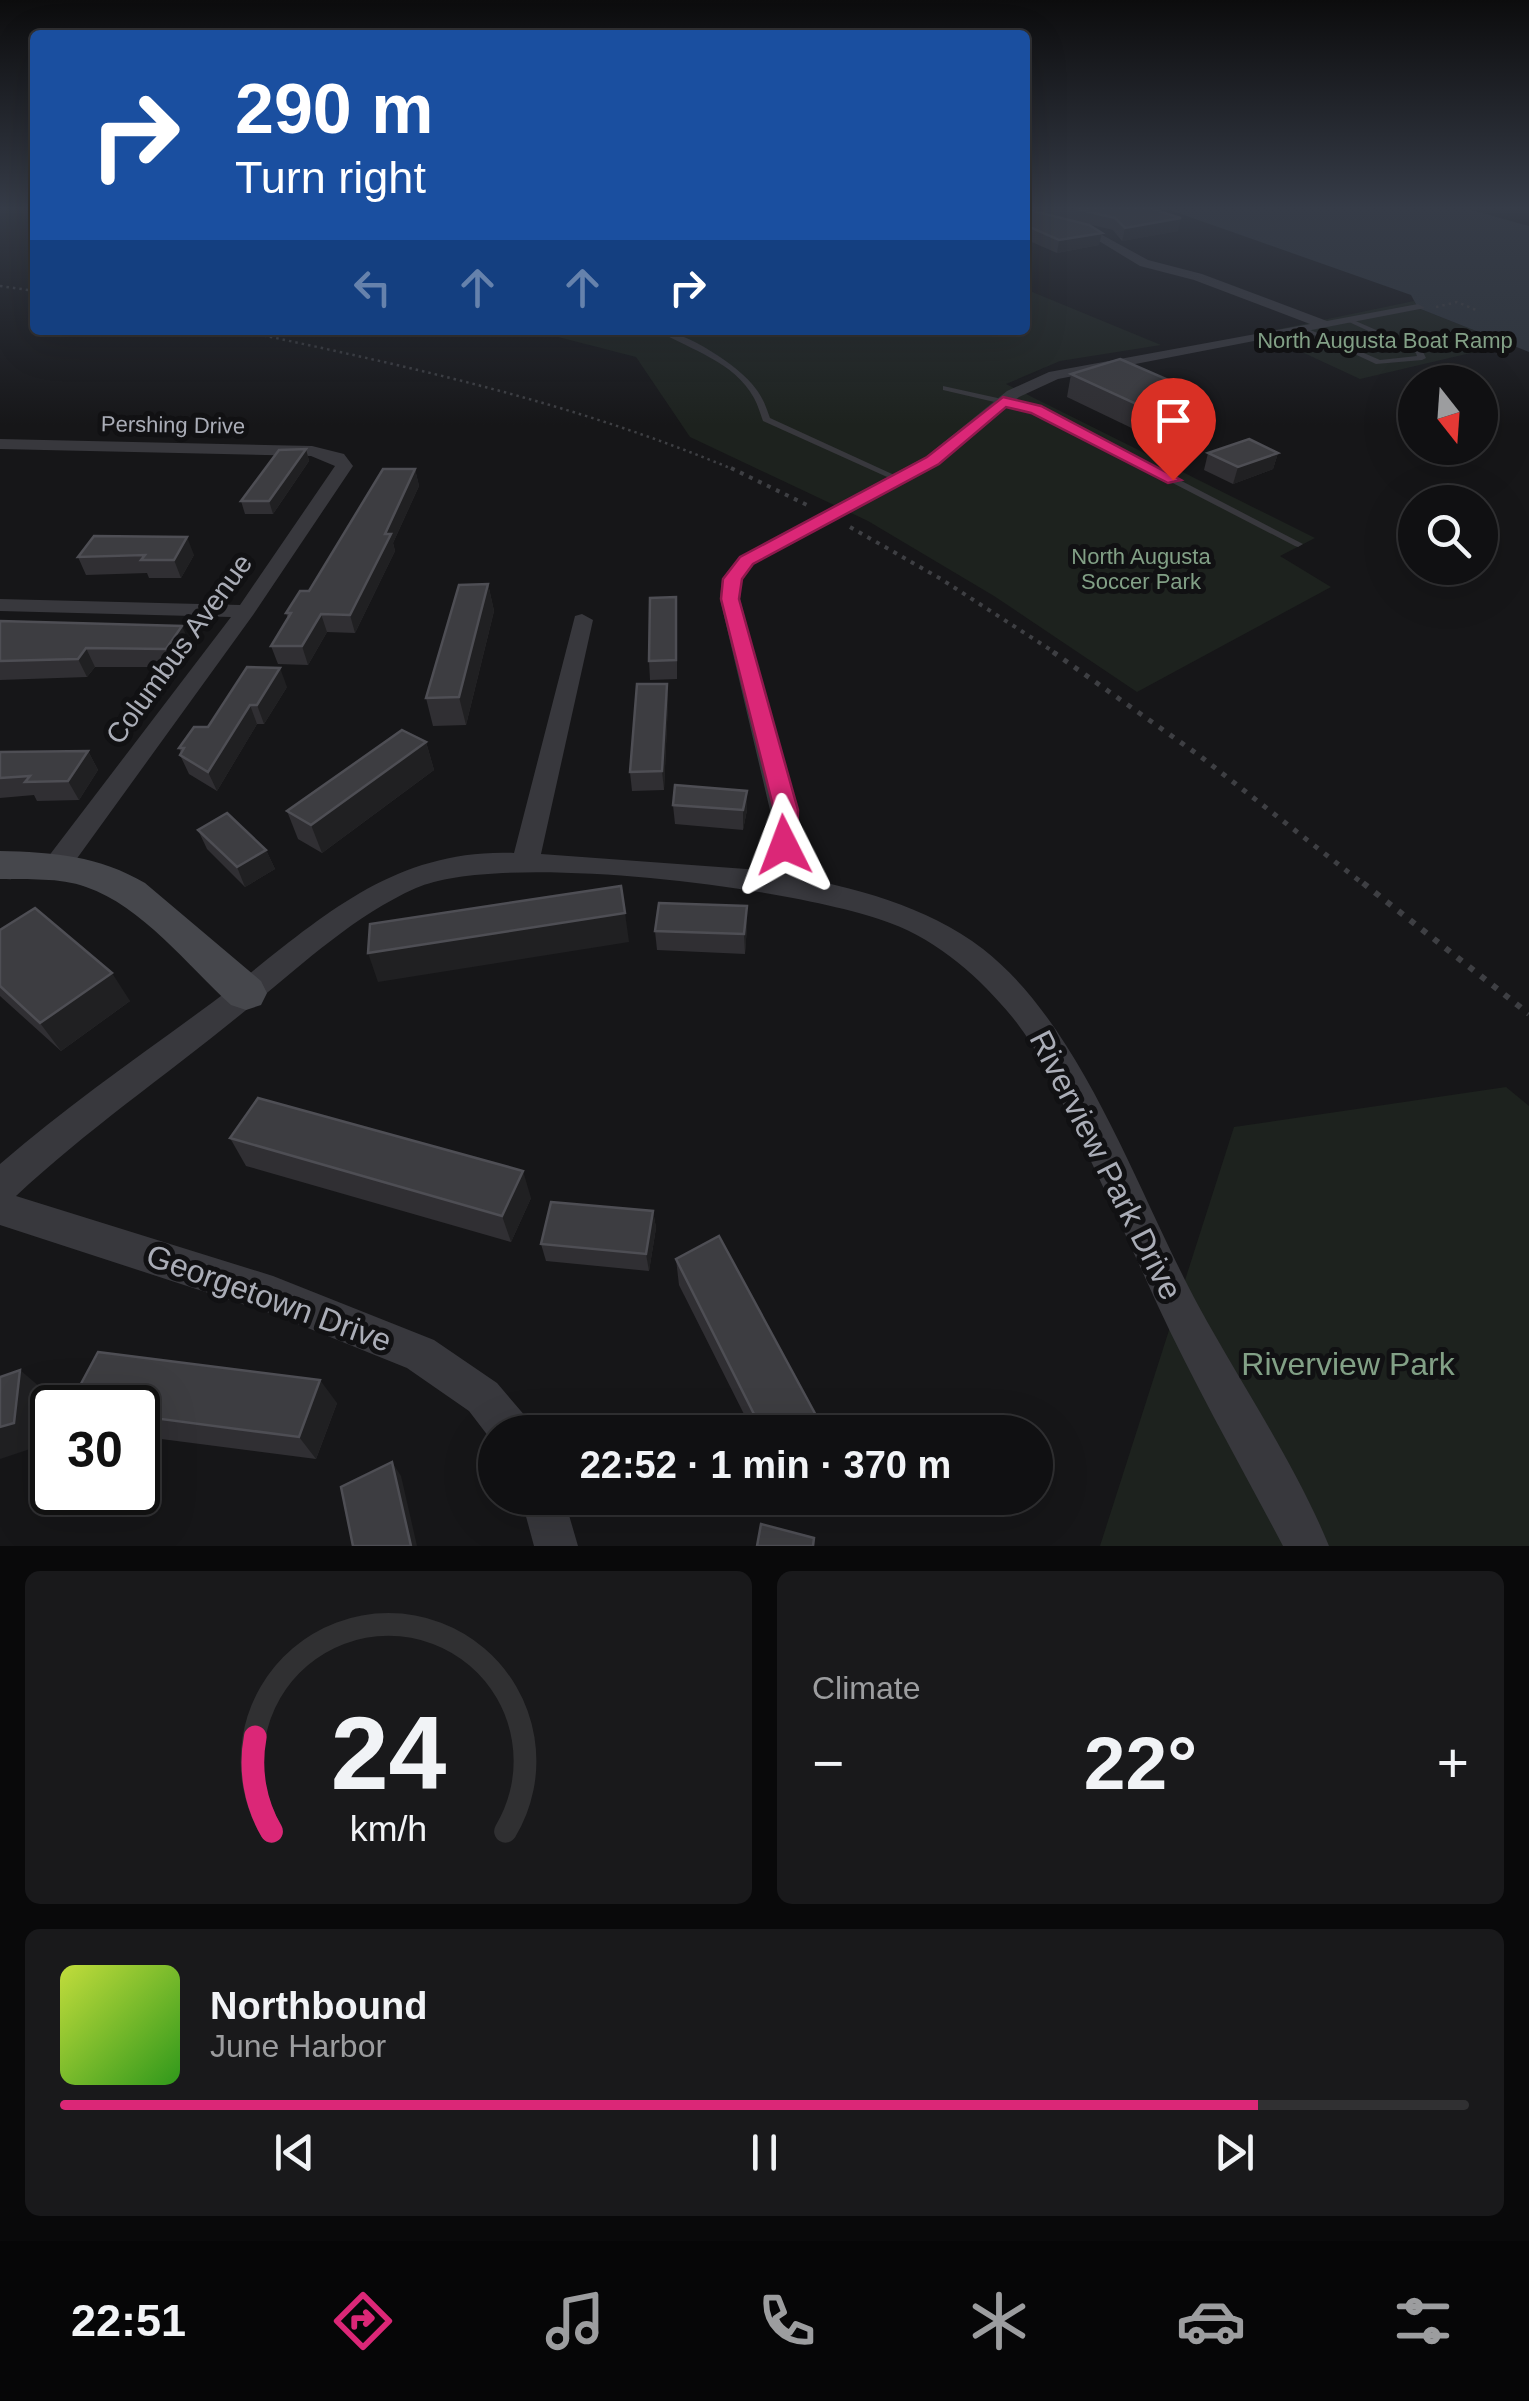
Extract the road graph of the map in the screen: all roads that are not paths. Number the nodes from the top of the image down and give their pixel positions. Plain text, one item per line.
1 (1208, 281) edge
2 (1414, 308) road end
3 (1352, 321) junction
4 (1316, 328) junction
5 (670, 335) edge
6 (946, 388) dead end
7 (1003, 402) junction
8 (0, 444) edge
9 (342, 462) joint
10 (900, 479) junction
11 (1298, 544) dead end
12 (0, 606) edge
13 (246, 611) junction
14 (582, 620) dead end
15 (525, 864) junction
16 (0, 865) edge
17 (55, 868) junction
18 (767, 881) junction
19 (246, 993) junction
20 (0, 1187) edge
21 (0, 1208) edge
22 (497, 1415) edge
23 (548, 1515) edge
24 (556, 1546) edge
25 (1307, 1546) edge

1 - 4 street
2 - 3 street
3 - 4 street
3 - 4 lane
4 - 7 street
5 - 10 lane
6 - 7 lane
7 - 10 street
7 - 11 lane
8 - 9 street, Pershing Drive
9 - 13 street, Columbus Avenue
10 - 18 street
12 - 13 street
13 - 17 street, Columbus Avenue
14 - 15 street
15 - 18 street, Riverview Park Drive
15 - 19 street, Riverview Park Drive
16 - 17 street
17 - 19 street
18 - 25 street, Riverview Park Drive
19 - 20 street
21 - 22 street, Georgetown Drive
23 - 24 street

